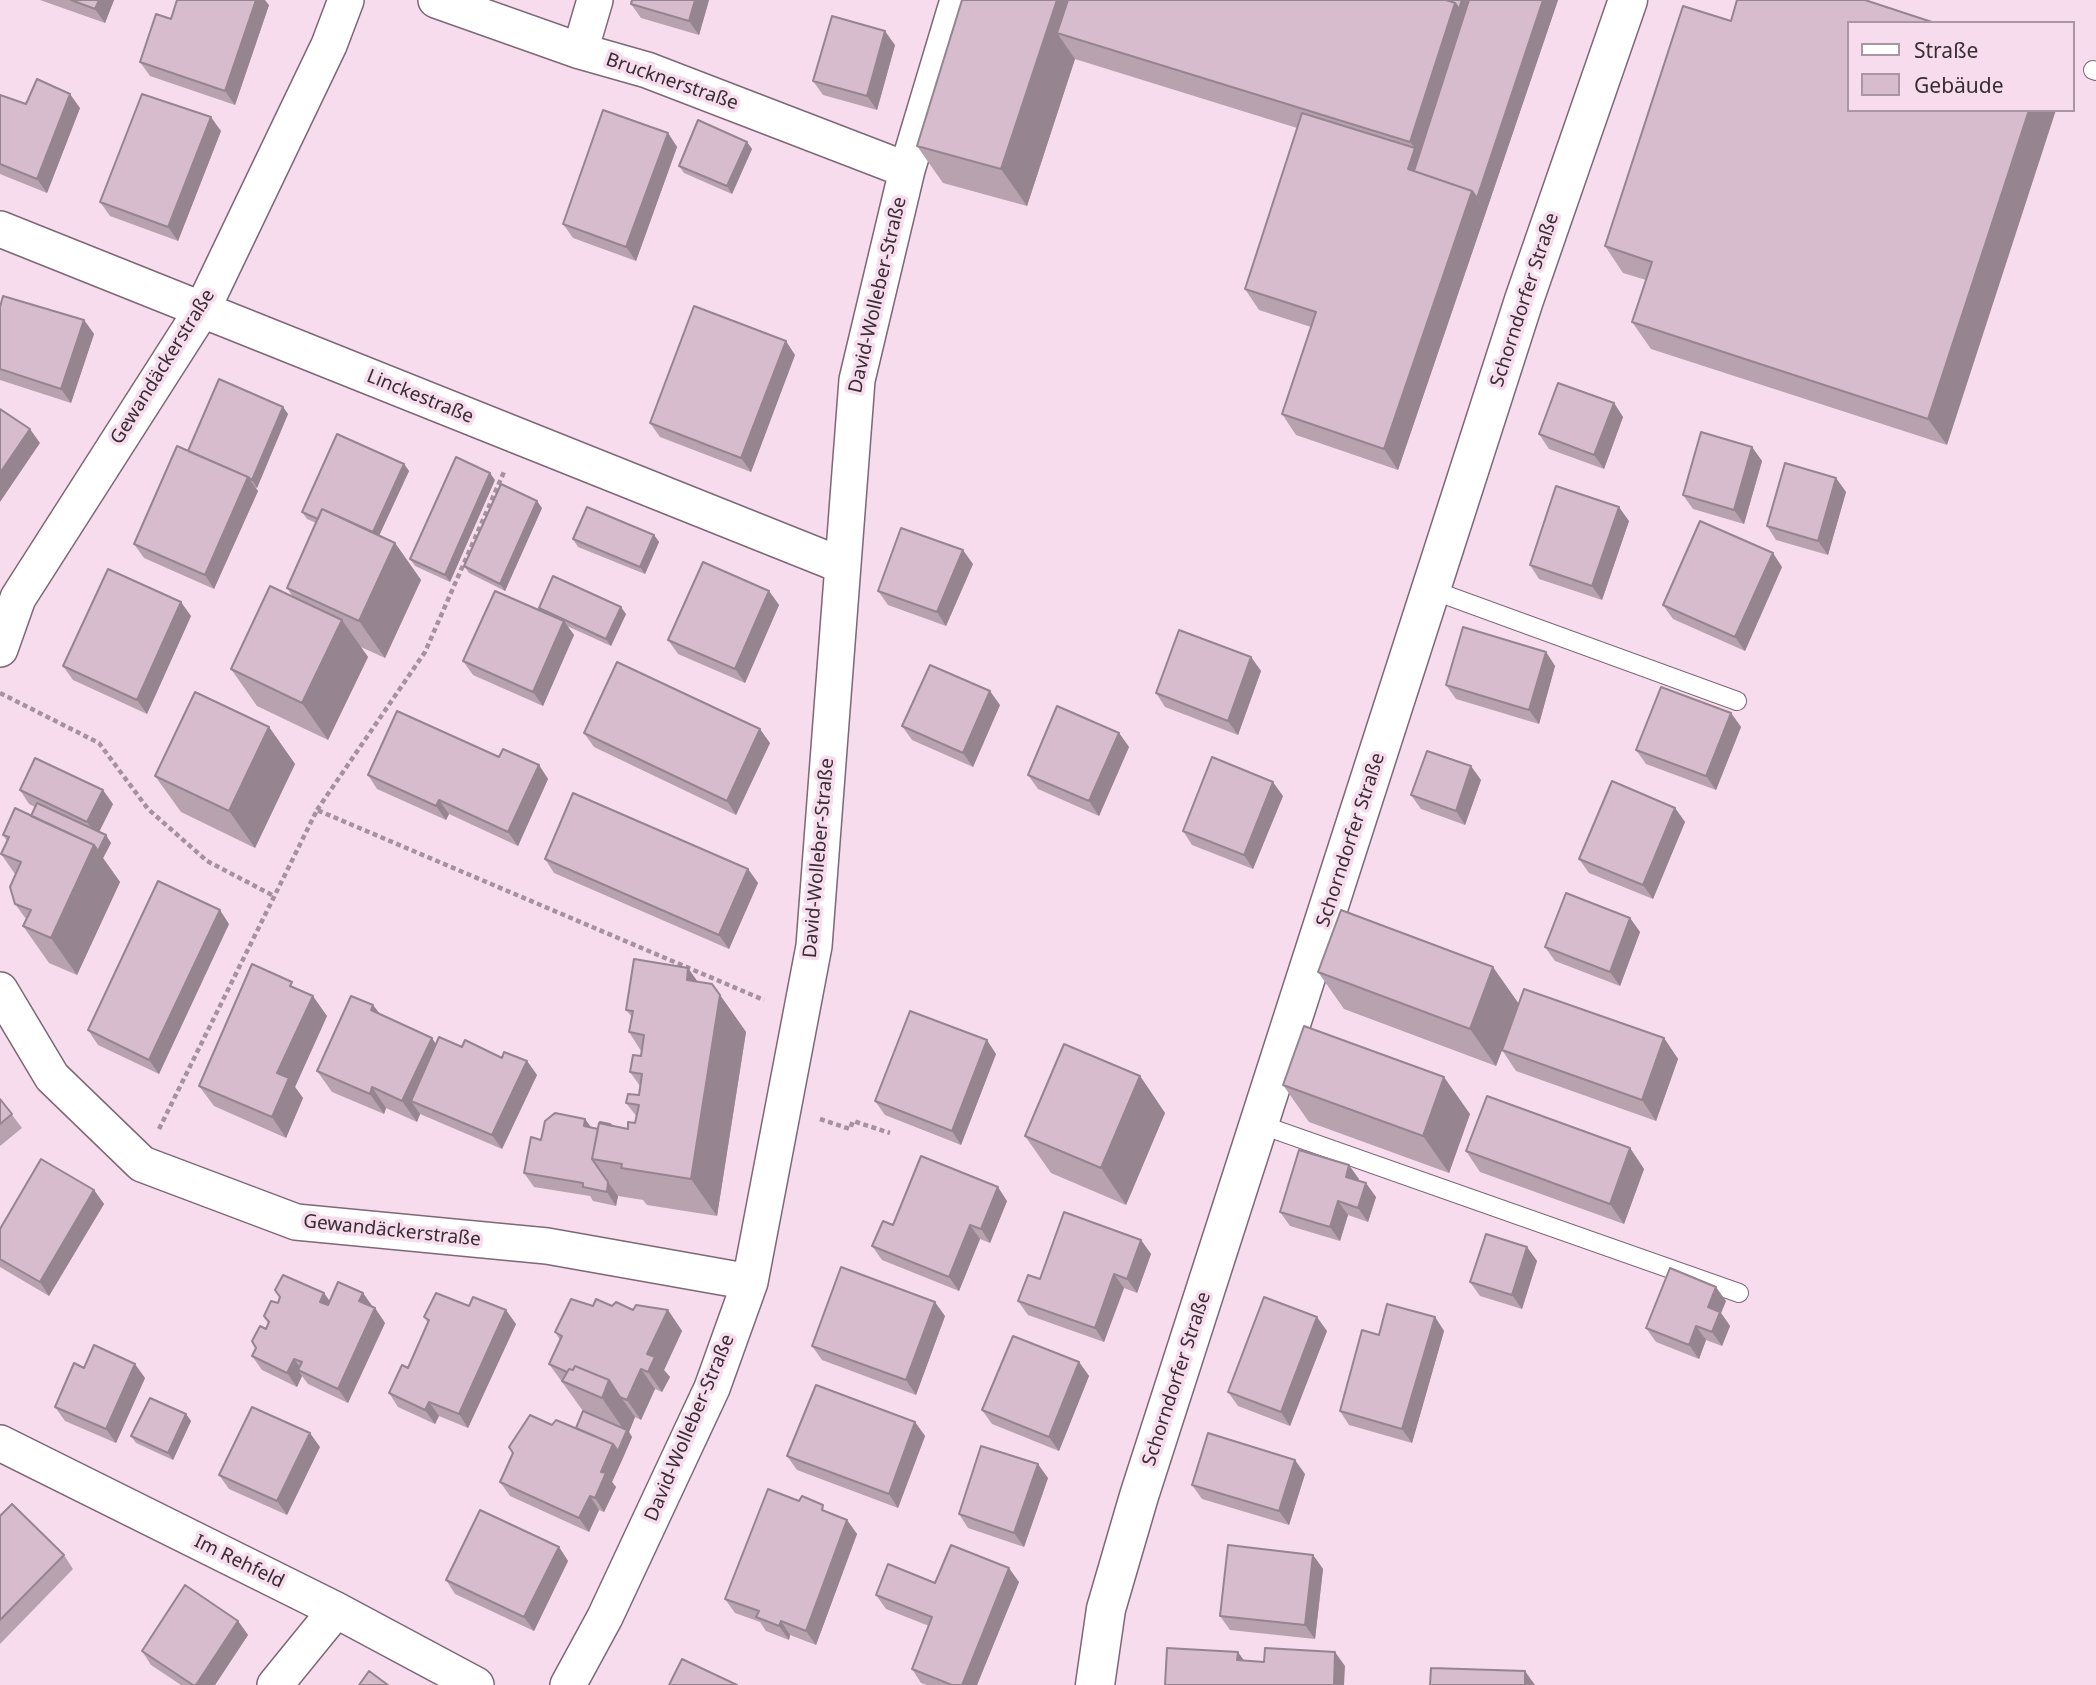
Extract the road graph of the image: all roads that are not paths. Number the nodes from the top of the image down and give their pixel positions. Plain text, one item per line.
1 (346, 0) edge
2 (436, 0) edge
3 (595, 0) edge
4 (958, 0) edge
5 (1628, 0) edge
6 (580, 51) junction
7 (907, 170) junction
8 (0, 229) edge
9 (202, 310) junction
10 (841, 565) junction
11 (1432, 590) junction
12 (9, 595) edge
13 (0, 649) edge
14 (1737, 701) dead end
15 (0, 990) edge
16 (1259, 1124) junction
17 (750, 1282) junction
18 (1739, 1293) dead end
19 (0, 1443) edge
20 (336, 1610) junction
21 (275, 1685) edge
22 (476, 1685) edge
23 (568, 1685) edge
24 (1095, 1685) edge

1 - 9 street, Gewandäckerstraße
2 - 6 street, Brucknerstraße
3 - 6 street
4 - 7 street, David-Wolleber-Straße
5 - 11 street, Schorndorfer Straße
6 - 7 street, Brucknerstraße
7 - 10 street, David-Wolleber-Straße
8 - 9 street, Linckestraße
9 - 10 street, Linckestraße
9 - 12 street, Gewandäckerstraße
10 - 17 street, David-Wolleber-Straße
11 - 14 lane
11 - 16 street, Schorndorfer Straße
12 - 13 street, Gewandäckerstraße
15 - 17 street, Gewandäckerstraße
16 - 18 lane
16 - 24 street, Schorndorfer Straße
17 - 23 street, David-Wolleber-Straße
19 - 20 street, Im Rehfeld
20 - 21 street
20 - 22 street, Im Rehfeld

